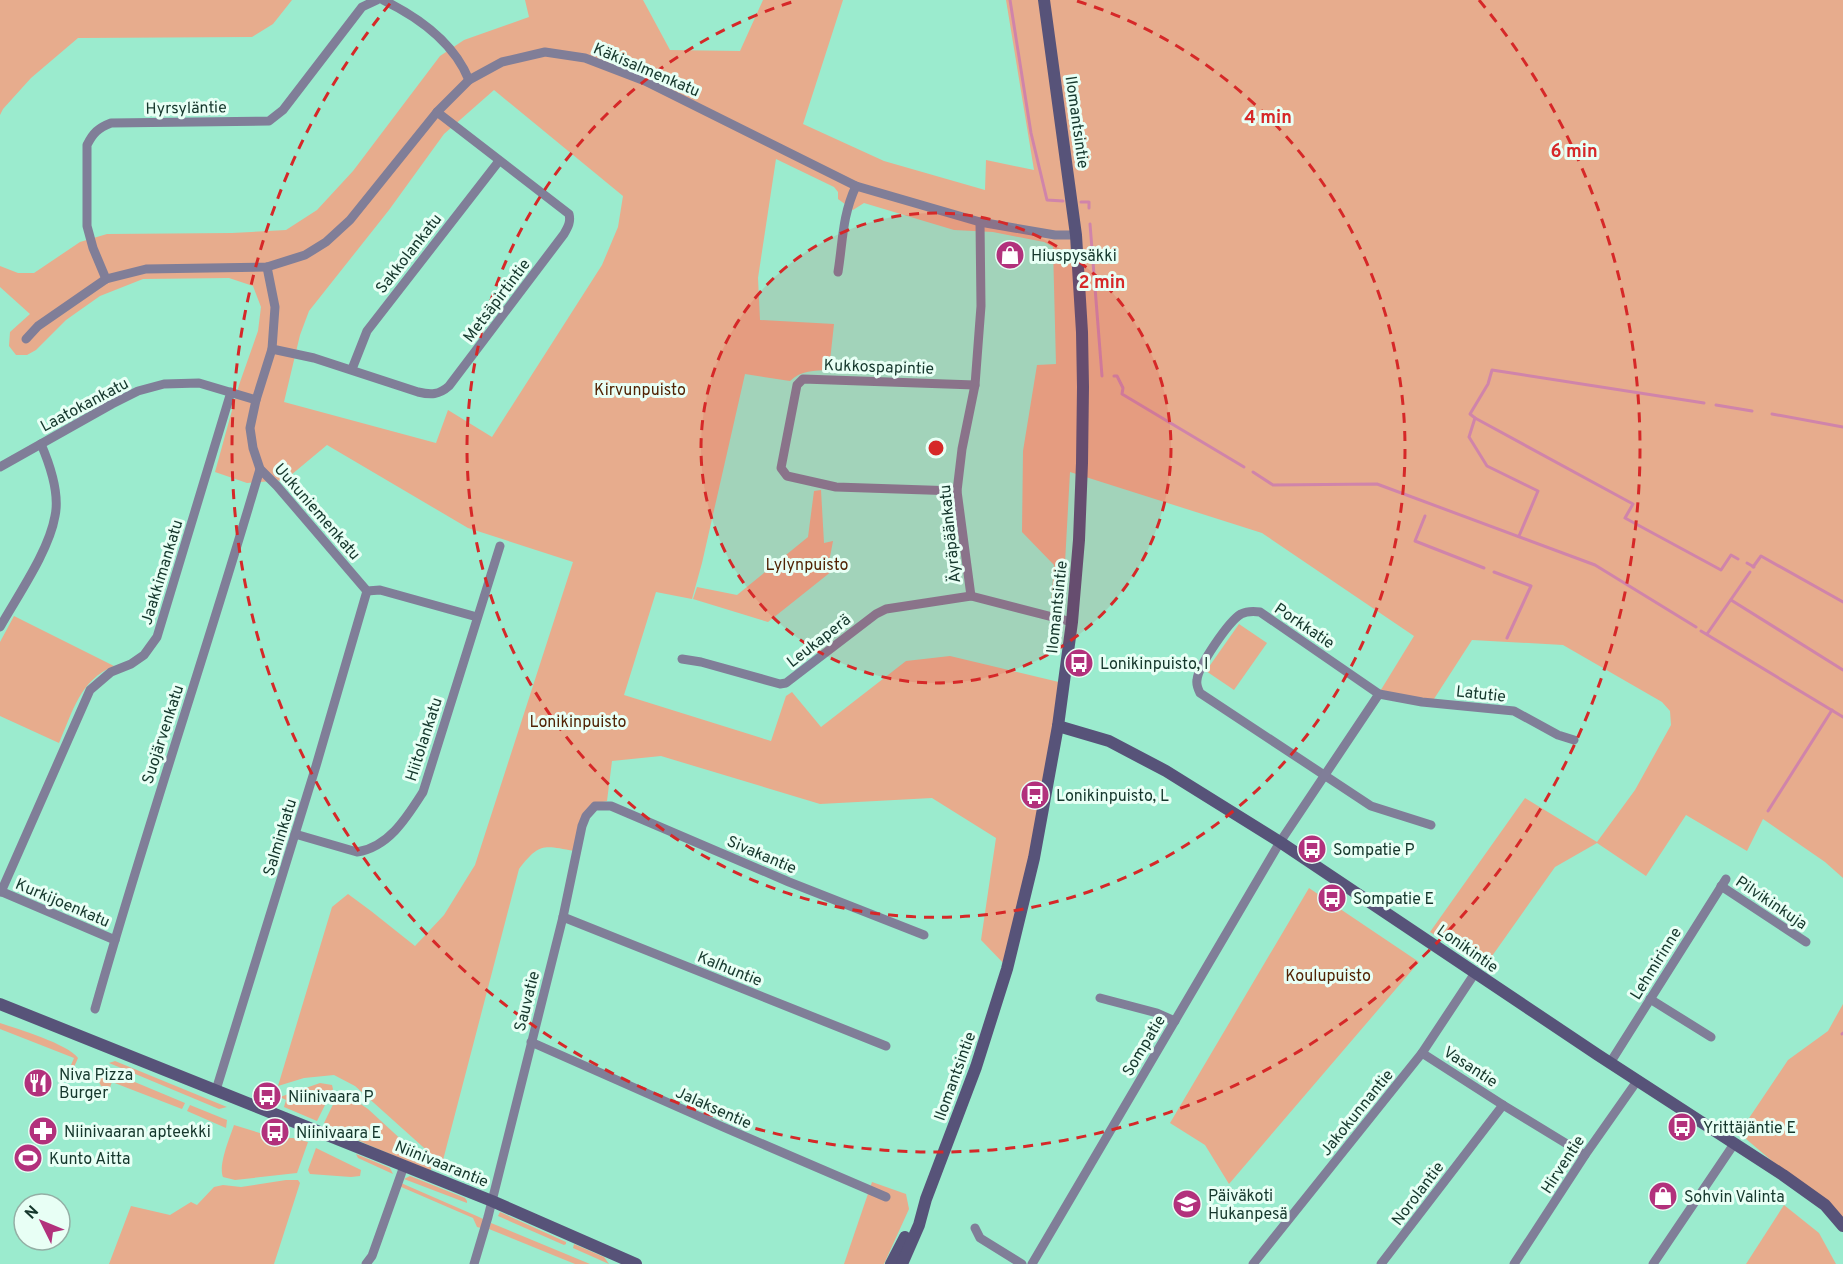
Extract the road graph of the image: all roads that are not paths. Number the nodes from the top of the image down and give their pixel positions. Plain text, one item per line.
1 (377, 0) edge
2 (384, 0) edge
3 (1044, 0) edge
4 (470, 80) junction
5 (437, 111) junction
6 (499, 160) junction
7 (855, 186) junction
8 (980, 222) junction
9 (1077, 235) junction
10 (267, 267) junction
11 (838, 272) dead end
12 (106, 279) junction
13 (26, 339) dead end
14 (272, 349) junction
15 (352, 369) junction
16 (975, 385) junction
17 (231, 393) junction
18 (256, 400) junction
19 (41, 444) junction
20 (0, 467) edge
21 (260, 469) junction
22 (957, 491) junction
23 (500, 546) dead end
24 (367, 591) junction
25 (971, 596) junction
26 (477, 617) junction
27 (1072, 622) junction
28 (0, 627) edge
29 (682, 659) dead end
30 (1379, 694) junction
31 (1058, 726) junction
32 (1574, 740) dead end
33 (1323, 776) junction
34 (590, 810) joint
35 (1431, 825) dead end
36 (295, 834) junction
37 (1280, 842) junction
38 (1724, 882) joint
39 (1, 892) edge
40 (563, 917) junction
41 (924, 935) dead end
42 (115, 940) junction
43 (1806, 942) dead end
44 (1475, 974) junction
45 (1100, 998) dead end
46 (1650, 999) junction
47 (0, 1004) edge
48 (95, 1009) dead end
49 (1175, 1021) junction
50 (1711, 1037) dead end
51 (531, 1042) junction
52 (886, 1046) dead end
53 (1422, 1053) junction
54 (1610, 1063) junction
55 (1636, 1081) junction
56 (216, 1090) junction
57 (1503, 1105) junction
58 (1476, 1139) joint
59 (1734, 1144) junction
60 (1585, 1155) junction
61 (404, 1166) junction
62 (886, 1197) dead end
63 (926, 1199) junction
64 (492, 1201) junction
65 (1843, 1226) edge
66 (975, 1228) dead end
67 (617, 1260) edge
68 (366, 1264) edge
69 (474, 1264) edge
70 (636, 1264) edge
71 (891, 1264) edge
72 (902, 1264) edge
73 (1022, 1264) edge
74 (1032, 1264) edge
75 (1253, 1264) edge
76 (1381, 1264) edge
77 (1514, 1264) edge
78 (1653, 1264) edge

1 - 12 street, Hyrsyläntie
2 - 4 street
3 - 9 main road, Ilomantsintie
4 - 5 street, Käkisalmenkatu
4 - 7 street, Käkisalmenkatu
5 - 6 street, Metsäpirtintie
5 - 10 street, Käkisalmenkatu
6 - 15 street, Sakkolankatu
6 - 15 street, Metsäpirtintie
7 - 8 street, Käkisalmenkatu
7 - 11 street
8 - 9 street, Käkisalmenkatu
8 - 16 street, Äyräpäänkatu
9 - 27 main road, Ilomantsintie
10 - 12 street, Käkisalmenkatu
10 - 14 street, Uukuniemenkatu
12 - 13 street
14 - 15 street, Metsäpirtintie
14 - 18 street, Uukuniemenkatu
16 - 22 street, Äyräpäänkatu
16 - 22 street, Kukkospapintie
17 - 18 street, Laatokankatu
17 - 19 street, Laatokankatu
17 - 39 street, Jaakkimankatu
18 - 21 street, Uukuniemenkatu
19 - 20 street, Laatokankatu
19 - 28 street
21 - 24 street, Uukuniemenkatu
21 - 42 street, Suojärvenkatu
22 - 25 street, Äyräpäänkatu
23 - 26 street, Hiitolankatu
24 - 26 street
24 - 36 street, Salminkatu
25 - 27 street, Äyräpäänkatu
25 - 29 street, Leukaperä
26 - 36 street, Hiitolankatu
27 - 31 main road, Ilomantsintie
30 - 32 street, Latutie
30 - 33 street
30 - 33 street, Porkkatie
31 - 37 main road, Lonikintie
31 - 63 main road, Ilomantsintie
33 - 35 street, Porkkatie
33 - 37 street
34 - 40 street, Sauvatie
34 - 41 street, Sivakantie
36 - 56 street, Salminkatu
37 - 44 main road, Lonikintie
37 - 49 street, Sompatie
38 - 43 street, Pilvikinkuja
38 - 46 street, Lehmirinne
39 - 42 street, Kurkijoenkatu
40 - 51 street, Sauvatie
40 - 52 street, Kalhuntie
42 - 48 street, Suojärvenkatu
44 - 53 street, Jakokunnantie
44 - 54 main road, Lonikintie
45 - 49 street
46 - 50 street
46 - 54 street, Lehmirinne
47 - 56 main road, Niinivaarantie
49 - 74 street, Sompatie
51 - 62 street, Jalaksentie
51 - 64 street, Sauvatie
53 - 57 street, Vasantie
53 - 75 street, Jakokunnantie
54 - 55 main road, Lonikintie
55 - 59 main road, Lonikintie
55 - 60 street, Hirventie
56 - 61 main road, Niinivaarantie
57 - 58 street, Vasantie
57 - 60 street, Vasantie
58 - 76 street, Norolantie
59 - 65 main road, Lonikintie
59 - 78 street
60 - 77 street, Hirventie
61 - 64 main road, Niinivaarantie
61 - 68 street
63 - 71 main road, Ilomantsintie
63 - 72 main road, Ilomantsintie
64 - 67 main road, Niinivaarantie
64 - 69 street, Sauvatie
66 - 73 street
67 - 70 main road, Niinivaarantie

